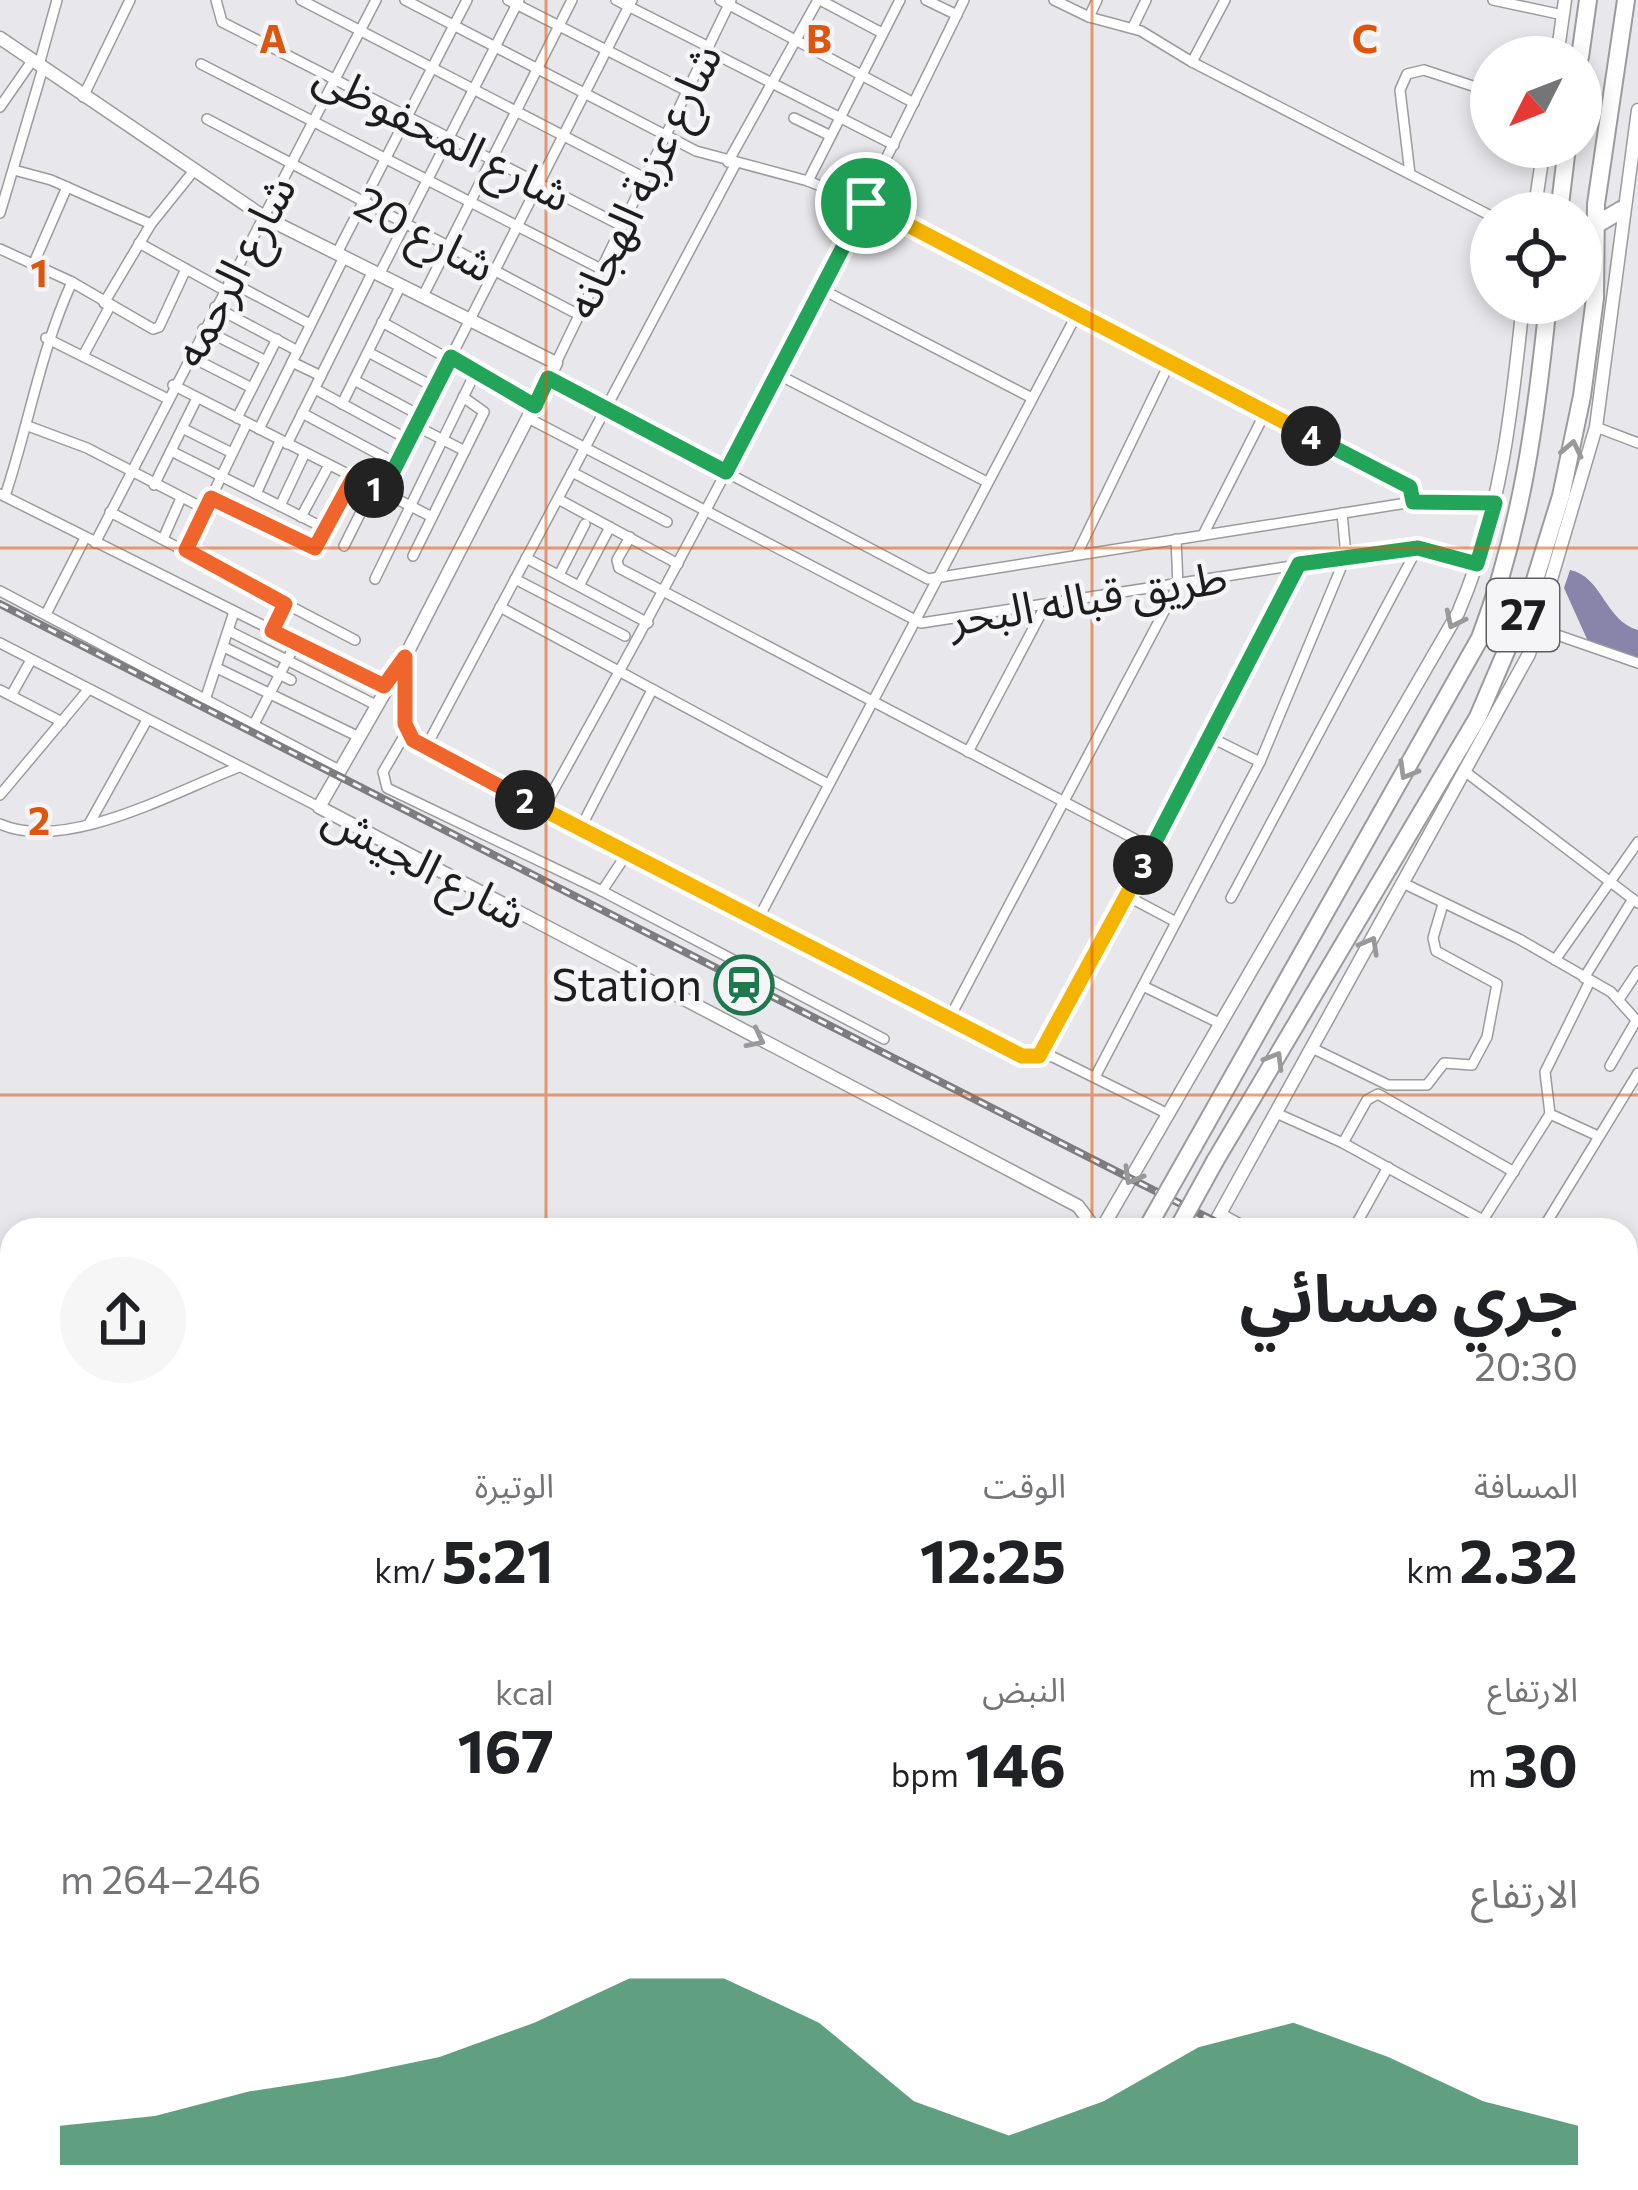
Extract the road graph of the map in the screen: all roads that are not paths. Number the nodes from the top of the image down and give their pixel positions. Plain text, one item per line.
1 (57, 0) edge
2 (130, 0) edge
3 (215, 0) edge
4 (301, 0) edge
5 (376, 0) edge
6 (405, 0) edge
7 (466, 0) edge
8 (572, 0) edge
9 (616, 0) edge
10 (819, 0) edge
11 (900, 0) edge
12 (926, 0) edge
13 (964, 0) edge
14 (1054, 0) edge
15 (1097, 0) edge
16 (1146, 0) edge
17 (1225, 0) edge
18 (1492, 0) edge
19 (1565, 0) edge
20 (1588, 0) edge
21 (1626, 0) edge
22 (515, 2) edge
23 (726, 2) edge
24 (419, 3) edge
25 (631, 3) edge
26 (956, 15) junction
27 (1563, 15) junction
28 (1089, 17) junction
29 (454, 25) junction
30 (559, 26) junction
31 (1133, 27) junction
32 (360, 31) junction
33 (882, 33) junction
34 (1560, 36) edge
35 (1583, 36) edge
36 (0, 38) edge
37 (796, 42) junction
38 (495, 46) junction
39 (708, 48) junction
40 (607, 50) junction
41 (1192, 62) junction
42 (201, 64) dead end
43 (38, 65) junction
44 (432, 68) junction
45 (538, 68) junction
46 (859, 74) junction
47 (335, 80) junction
48 (771, 84) junction
49 (1470, 85) edge
50 (474, 89) junction
51 (687, 91) junction
52 (585, 93) junction
53 (83, 97) junction
54 (914, 103) junction
55 (0, 107) edge
56 (1638, 110) edge
57 (516, 111) junction
58 (838, 116) junction
59 (407, 117) junction
60 (794, 118) dead end
61 (207, 119) dead end
62 (313, 121) junction
63 (665, 135) junction
64 (829, 135) junction
65 (563, 136) junction
66 (449, 138) junction
67 (893, 146) junction
68 (386, 158) junction
69 (492, 160) junction
70 (292, 164) junction
71 (731, 164) junction
72 (14, 170) junction
73 (192, 172) junction
74 (1410, 174) junction
75 (644, 178) junction
76 (428, 180) junction
77 (808, 181) junction
78 (539, 184) junction
79 (68, 187) junction
80 (1599, 192) edge
81 (1638, 200) edge
82 (363, 202) junction
83 (471, 202) junction
84 (866, 203) junction
85 (1470, 205) edge
86 (1621, 210) junction
87 (0, 213) edge
88 (264, 217) junction
89 (1602, 221) edge
90 (151, 224) junction
91 (405, 224) junction
92 (518, 226) junction
93 (622, 226) junction
94 (139, 243) junction
95 (1616, 245) junction
96 (448, 246) junction
97 (1638, 247) edge
98 (0, 250) edge
99 (340, 255) junction
100 (33, 265) junction
101 (187, 269) junction
102 (602, 269) junction
103 (495, 271) junction
104 (376, 273) junction
105 (72, 282) junction
106 (400, 285) junction
107 (226, 286) junction
108 (821, 289) junction
109 (423, 296) junction
110 (106, 304) junction
111 (215, 307) junction
112 (1077, 314) junction
113 (579, 315) junction
114 (470, 320) junction
115 (382, 322) junction
116 (310, 324) junction
117 (1521, 324) edge
118 (1546, 324) edge
119 (1591, 324) edge
120 (203, 329) junction
121 (46, 338) junction
122 (277, 339) junction
123 (298, 351) junction
124 (368, 352) junction
125 (83, 356) junction
126 (188, 356) junction
127 (451, 357) junction
128 (266, 362) junction
129 (292, 362) junction
130 (1170, 362) junction
131 (556, 363) junction
132 (476, 371) junction
133 (777, 374) junction
134 (321, 376) junction
135 (548, 378) junction
136 (354, 380) junction
137 (173, 385) junction
138 (252, 388) junction
139 (315, 388) junction
140 (436, 388) junction
141 (463, 397) junction
142 (166, 398) junction
143 (197, 398) junction
144 (1032, 398) junction
145 (342, 404) junction
146 (606, 408) junction
147 (531, 412) junction
148 (1265, 412) junction
149 (302, 413) junction
150 (242, 421) junction
151 (418, 421) junction
152 (28, 426) junction
153 (1596, 427) junction
154 (182, 428) junction
155 (259, 429) junction
156 (409, 440) junction
157 (442, 440) junction
158 (284, 442) junction
159 (1638, 443) edge
160 (584, 448) junction
161 (171, 451) junction
162 (465, 451) junction
163 (232, 453) junction
164 (305, 453) junction
165 (397, 464) junction
166 (329, 465) junction
167 (572, 472) junction
168 (726, 472) junction
169 (129, 473) junction
170 (221, 476) junction
171 (353, 478) junction
172 (987, 482) junction
173 (154, 485) junction
174 (377, 490) junction
175 (256, 494) junction
176 (2, 495) edge
177 (181, 498) junction
178 (558, 499) junction
179 (1413, 502) junction
180 (1495, 503) junction
181 (208, 504) junction
182 (280, 506) junction
183 (410, 507) junction
184 (110, 512) junction
185 (705, 512) junction
186 (1342, 513) junction
187 (302, 517) junction
188 (432, 518) junction
189 (667, 522) dead end
190 (585, 524) dead end
191 (610, 527) junction
192 (328, 530) junction
193 (1203, 535) junction
194 (630, 537) junction
195 (163, 539) junction
196 (1176, 539) junction
197 (90, 541) junction
198 (344, 546) dead end
199 (1418, 548) junction
200 (186, 550) junction
201 (1077, 554) junction
202 (413, 556) dead end
203 (1346, 556) junction
204 (526, 558) junction
205 (678, 564) junction
206 (1299, 564) junction
207 (1477, 564) junction
208 (559, 575) junction
209 (375, 579) dead end
210 (515, 579) junction
211 (935, 580) junction
212 (1178, 585) junction
213 (579, 586) junction
214 (0, 590) edge
215 (663, 592) junction
216 (285, 604) junction
217 (500, 607) junction
218 (1045, 607) junction
219 (234, 612) junction
220 (46, 614) junction
221 (914, 620) junction
222 (647, 622) junction
223 (1538, 628) junction
224 (229, 631) junction
225 (272, 631) junction
226 (625, 636) dead end
227 (356, 640) dead end
228 (296, 643) junction
229 (0, 644) edge
230 (224, 647) junction
231 (405, 657) junction
232 (31, 660) junction
233 (286, 660) junction
234 (1638, 663) edge
235 (218, 668) junction
236 (278, 674) junction
237 (619, 675) junction
238 (291, 680) dead end
239 (384, 686) junction
240 (0, 690) edge
241 (88, 690) junction
242 (268, 692) junction
243 (651, 692) junction
244 (12, 694) junction
245 (871, 701) junction
246 (204, 703) junction
247 (374, 704) junction
248 (147, 720) junction
249 (62, 722) junction
250 (252, 728) junction
251 (407, 731) junction
252 (357, 736) junction
253 (1210, 737) junction
254 (426, 747) junction
255 (968, 752) junction
256 (1260, 762) junction
257 (239, 767) junction
258 (339, 770) junction
259 (1467, 773) junction
260 (828, 784) junction
261 (0, 795) edge
262 (1065, 803) junction
263 (319, 807) junction
264 (543, 809) junction
265 (0, 824) edge
266 (88, 824) junction
267 (580, 829) junction
268 (1638, 842) edge
269 (1152, 848) junction
270 (626, 855) junction
271 (1611, 880) junction
272 (1405, 884) junction
273 (602, 891) junction
274 (1127, 896) junction
275 (1231, 898) dead end
276 (1636, 901) edge
277 (1443, 904) junction
278 (1177, 922) junction
279 (756, 923) junction
280 (1555, 960) junction
281 (1638, 970) edge
282 (1587, 979) junction
283 (1143, 986) junction
284 (1620, 998) junction
285 (949, 1019) junction
286 (1637, 1021) edge
287 (1219, 1024) junction
288 (884, 1039) dead end
289 (1312, 1048) junction
290 (1039, 1056) junction
291 (1610, 1066) dead end
292 (1638, 1073) edge
293 (1095, 1077) junction
294 (1276, 1113) junction
295 (1168, 1114) junction
296 (1550, 1114) junction
297 (1598, 1136) junction
298 (1343, 1143) junction
299 (1388, 1167) junction
300 (1514, 1172) junction
301 (1220, 1213) junction
302 (1087, 1218) edge
303 (1106, 1218) edge
304 (1153, 1218) edge
305 (1184, 1218) edge
306 (1217, 1218) edge
307 (1229, 1218) edge
308 (1363, 1218) edge
309 (1479, 1218) edge
310 (1484, 1218) edge
311 (1549, 1218) edge

1 - 43 street
2 - 53 street
3 - 47 street, شارع المحفوظى
4 - 32 street
5 - 32 street, شارع الرحمه
6 - 24 street
7 - 29 street
8 - 30 street
9 - 25 street
10 - 33 street
10 - 37 street
11 - 33 street
12 - 26 street
13 - 26 street
14 - 28 street
15 - 28 street
16 - 31 street
17 - 41 street
18 - 27 street
19 - 27 street
20 - 35 highway
21 - 80 highway, 27
22 - 30 street
22 - 38 street
23 - 37 street
23 - 39 street, شارع عزبة الهجانه
24 - 29 street
25 - 39 street
25 - 40 street
26 - 54 street
27 - 34 street
28 - 31 street
29 - 38 street
29 - 44 street
30 - 40 street
30 - 45 street
31 - 41 street
32 - 44 street
32 - 47 street, شارع الرحمه
33 - 46 street
36 - 43 street
37 - 46 street
37 - 48 street
38 - 45 street
38 - 50 street
39 - 48 street
39 - 51 street, شارع عزبة الهجانه
40 - 51 street
40 - 52 street
41 - 74 street
42 - 62 street
43 - 53 street
43 - 55 street
43 - 72 street
44 - 50 street
44 - 59 street
45 - 52 street
45 - 57 street
46 - 54 street
46 - 58 street
47 - 59 street, شارع المحفوظى
47 - 62 street, شارع الرحمه
48 - 58 street
48 - 71 street
49 - 74 street
50 - 57 street
50 - 66 street
51 - 63 street, شارع عزبة الهجانه
52 - 63 street
52 - 65 street
53 - 73 street
54 - 67 street
56 - 86 street
57 - 65 street
57 - 69 street
58 - 64 street
58 - 67 street
59 - 66 street, شارع المحفوظى
59 - 68 street
60 - 64 street
61 - 70 street, شارع 20
62 - 68 street
62 - 70 street, شارع الرحمه
63 - 71 street
63 - 75 street, شارع عزبة الهجانه
64 - 77 street
65 - 75 street
65 - 78 street
66 - 69 street, شارع المحفوظى
66 - 76 street
67 - 84 street
68 - 76 street
68 - 82 street
69 - 78 street, شارع المحفوظى
69 - 83 street
70 - 82 street, شارع 20
70 - 88 street, شارع الرحمه
71 - 77 street
71 - 146 street
72 - 79 street
72 - 87 street
73 - 88 street
73 - 90 street
74 - 85 street
75 - 93 street, شارع عزبة الهجانه
76 - 83 street
76 - 91 street
77 - 84 street
78 - 92 street
78 - 93 street, شارع المحفوظى
79 - 90 street
79 - 100 street
81 - 86 street
82 - 91 street, شارع 20
82 - 99 street
83 - 92 street
83 - 96 street
84 - 108 street
84 - 112 street
86 - 89 highway
86 - 95 street
88 - 99 street
88 - 107 street, شارع الرحمه
90 - 94 street
91 - 96 street, شارع 20
91 - 104 street
92 - 102 street
92 - 103 street
93 - 102 street, شارع عزبة الهجانه
94 - 101 street
94 - 110 street
95 - 97 street
95 - 153 street
96 - 103 street, شارع 20
96 - 109 street
98 - 100 street
99 - 104 street
99 - 116 street
100 - 105 street
101 - 107 street
101 - 110 street
102 - 113 street, شارع عزبة الهجانه
103 - 113 street, شارع 20
103 - 114 street
104 - 106 street
104 - 134 street
105 - 110 street
105 - 121 street
106 - 109 street
106 - 115 street
107 - 111 street, شارع الرحمه
107 - 116 street
108 - 133 street
108 - 144 street
109 - 114 street
110 - 125 street
111 - 120 street, شارع الرحمه
111 - 122 street
112 - 130 street
112 - 144 street
113 - 131 street, شارع عزبة الهجانه
114 - 127 street
114 - 131 street
115 - 124 street
115 - 127 street, طريق قباله البحر
116 - 123 street
117 - 180 street
118 -> 304 highway, 27, bridge
305 -> 119 highway, 27, bridge
120 - 126 street, شارع الرحمه
120 - 128 street
121 - 125 street
121 - 152 street
122 - 123 street
122 - 128 street
123 - 129 street
124 - 136 street
124 - 140 street
125 - 142 street
126 - 137 street, شارع الرحمه
126 - 138 street
127 - 132 street, طريق قباله البحر
127 - 140 street
128 - 138 street
129 - 134 street
129 - 155 street
130 - 148 street
130 - 201 street
131 - 135 street, شارع عزبة الهجانه
132 - 141 street
132 - 147 street, طريق قباله البحر
133 - 168 street
133 - 172 street
134 - 139 street
135 - 146 street, طريق قباله البحر
135 - 147 street, شارع عزبة الهجانه
136 - 145 street
136 - 151 street
137 - 142 street, شارع الرحمه
137 - 143 street
138 - 150 street
139 - 145 street
139 - 149 street
140 - 151 street
141 - 157 street
141 - 162 street
142 - 169 street, شارع الرحمه
143 - 150 street
143 - 154 street
144 - 172 street
145 - 156 street
146 - 160 street
146 - 168 street, طريق قباله البحر
147 - 160 street, طريق قباله البحر
147 - 231 street, شارع عزبة الهجانه
148 - 179 street
148 - 193 street
149 - 158 street
149 - 165 street
150 - 155 street
150 - 163 street
151 - 156 street
151 - 157 street
152 - 169 street
152 - 176 street
153 - 159 street
153 - 223 street
154 - 161 street
154 - 163 street
155 - 158 street
156 - 165 street
157 - 162 street
157 - 183 street
158 - 164 street
158 - 175 street
160 - 167 street
160 - 185 street, طريق قباله البحر
161 - 170 street
161 - 173 street
162 - 188 street
163 - 170 street
164 - 166 street
164 - 182 street
165 - 174 street
166 - 171 street
166 - 187 street
167 - 178 street
167 - 189 street
168 - 185 street
168 - 211 street, طريق قباله البحر
169 - 173 street
169 - 184 street, شارع الرحمه
170 - 175 street
170 - 181 street
171 - 174 street
171 - 192 street
172 - 211 street
173 - 177 street
174 - 183 street
174 - 198 street
175 - 182 street
176 - 197 street
177 - 181 street
177 - 195 street
178 - 191 street
178 - 204 street
179 - 180 street, طريق قباله البحر
179 - 186 street, طريق قباله البحر
180 - 207 street
181 - 192 street
181 - 200 street
182 - 187 street
183 - 188 street
183 - 209 street
184 - 195 street
184 - 197 street, شارع الرحمه
185 - 205 street
185 - 221 street, طريق قباله البحر
186 - 193 street, طريق قباله البحر
186 - 203 street
187 - 192 street
188 - 202 street
190 - 208 street
191 - 194 street
191 - 213 street
193 - 196 street, طريق قباله البحر
194 - 205 street
194 - 215 street
195 - 200 street
196 - 201 street, طريق قباله البحر
196 - 212 street
197 - 219 street
197 - 220 street, شارع الرحمه
199 - 203 street, طريق قباله البحر
199 - 207 street, طريق قباله البحر
199 - 275 street
200 - 216 street
201 - 211 street, طريق قباله البحر
203 - 206 street, طريق قباله البحر
203 - 256 street
204 - 208 street
204 - 210 street
205 - 215 street
206 - 212 street, طريق قباله البحر
206 - 253 street
207 -> 287 street
208 - 213 street
210 - 217 street
210 - 226 street
211 - 221 street
212 - 218 street, طريق قباله البحر
212 - 262 street
213 - 222 street
214 - 220 street
215 - 222 street
215 - 245 street
216 - 225 street
216 - 227 street
217 - 237 street
217 - 254 street
218 - 221 street, طريق قباله البحر
218 - 255 street
219 - 224 street
219 - 225 street
220 - 246 street
221 - 245 street
222 - 237 street
223 - 234 street
223 - 259 street
224 - 230 street
224 - 233 street
225 - 228 street
228 - 233 street
228 - 239 street
229 - 232 street, شارع الجيش
230 - 235 street
230 - 236 street
231 - 239 street, شارع عزبة الهجانه
231 - 251 street
232 - 241 street, شارع الجيش
232 - 244 street
233 - 236 street
233 - 247 street
235 - 242 street
235 - 246 street
236 - 238 street
236 - 242 street
237 - 243 street
237 - 264 street
239 - 247 street, شارع عزبة الهجانه
240 - 244 street
241 - 248 street, شارع الجيش
241 - 249 street
242 - 250 street
242 - 252 street
243 - 260 street
243 - 267 street
244 - 249 street
245 - 255 street
245 - 260 street
246 - 250 street
247 - 252 street, شارع عزبة الهجانه
248 - 257 street, شارع الجيش
248 - 266 street
249 - 261 street
250 - 258 street
251 - 254 street
251 - 273 street
252 - 258 street, شارع عزبة الهجانه
253 - 256 street
253 - 269 street
254 - 264 street
255 - 262 street
256 - 278 street
257 - 263 street, شارع الجيش
257 - 266 street
258 - 263 street, شارع عزبة الهجانه
259 - 271 street
259 - 272 street
260 - 279 street
262 - 269 street
262 - 285 street
263 -> 302 street, شارع الجيش
264 - 267 street
265 - 266 street
267 - 270 street
268 - 271 street
269 - 274 street
270 - 273 street
270 - 279 street
271 - 276 street
271 - 280 street
272 - 277 street
289 -> 272 street
273 - 288 street
274 - 278 street
274 - 290 street
276 - 282 street
277 - 280 street
277 - 289 street
278 - 283 street
279 - 285 street
280 - 282 street
281 - 284 street
282 - 284 street
282 - 296 street
283 - 287 street
283 - 293 street
284 - 286 street
285 - 290 street
286 - 291 street
287 - 295 street
289 - 294 street
290 - 293 street
292 - 297 street
293 - 295 street
294 - 298 street
294 - 301 street
295 -> 303 street
296 - 297 street
296 - 300 street
297 - 311 street
298 - 299 street
298 - 300 street
299 - 308 street
299 - 309 street
300 - 310 street
301 - 306 street
301 - 307 street

